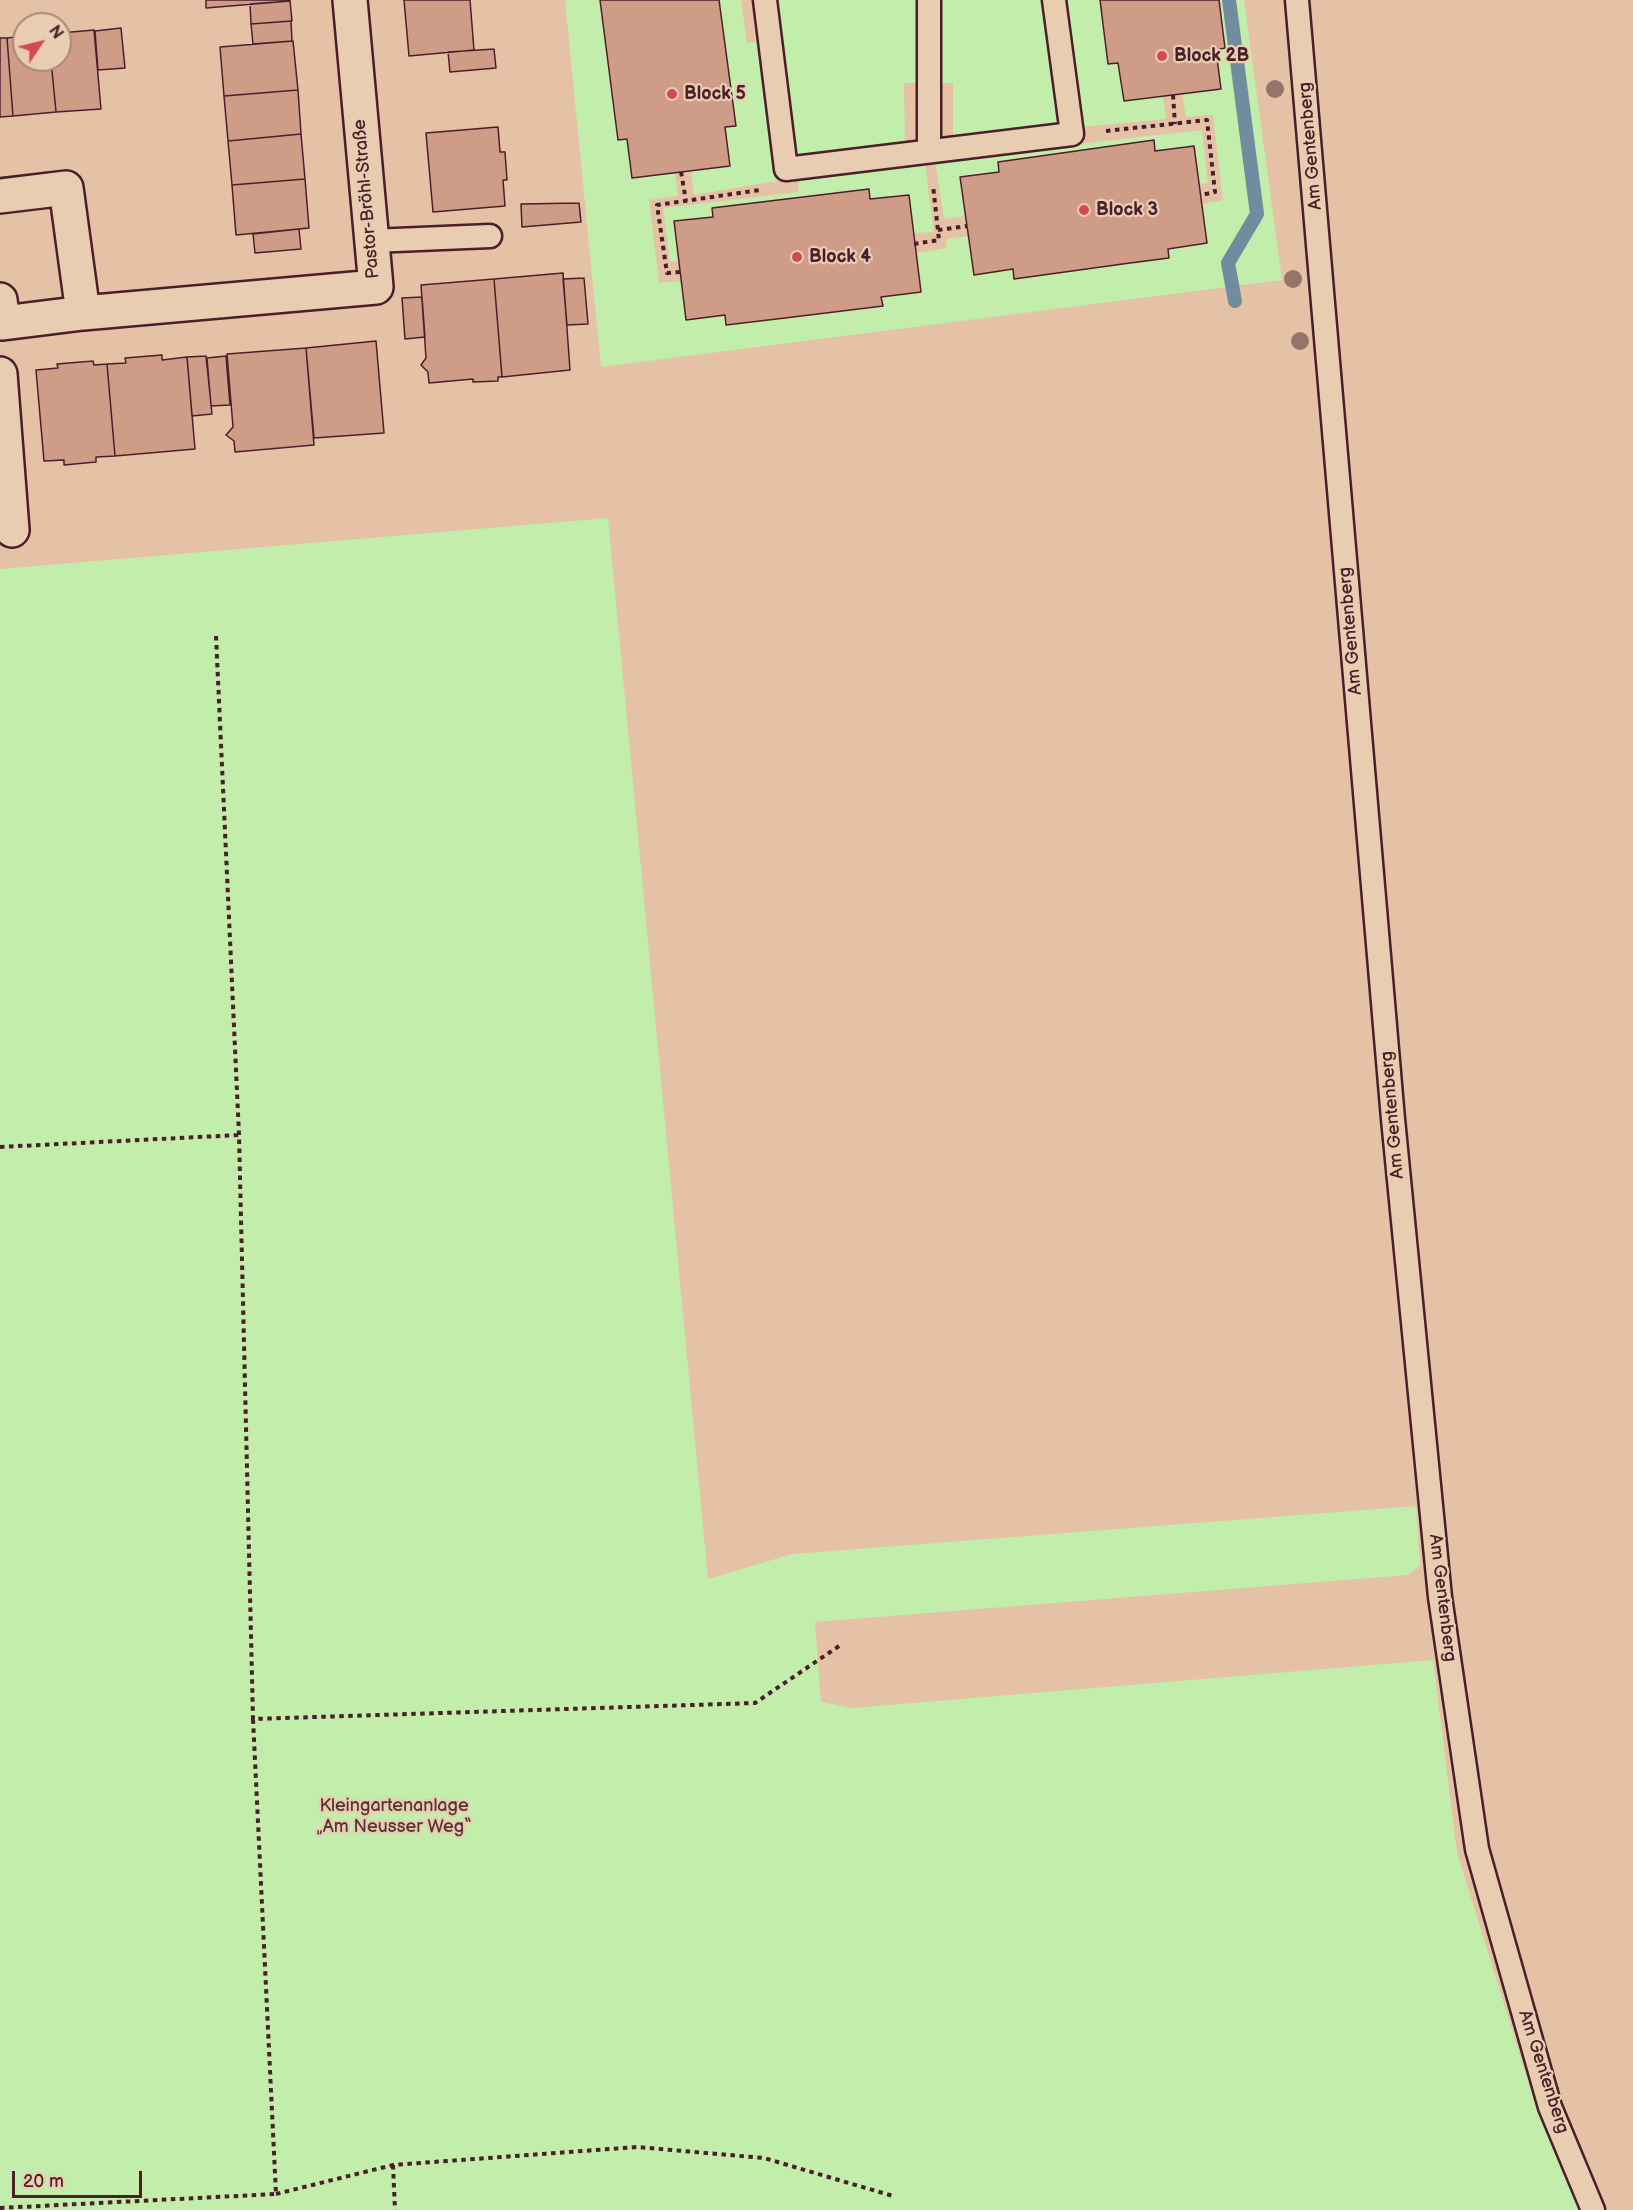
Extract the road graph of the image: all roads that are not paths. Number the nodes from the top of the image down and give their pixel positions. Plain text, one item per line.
1 (350, 0) edge
2 (765, 0) edge
3 (929, 0) edge
4 (1054, 0) edge
5 (1298, 0) edge
6 (929, 151) junction
7 (0, 196) edge
8 (490, 236) dead end
9 (372, 242) junction
10 (83, 313) junction
11 (1, 321) edge
12 (0, 374) edge
13 (12, 530) dead end
14 (1593, 2210) edge

1 - 9 street, Pastor-Bröhl-Straße
2 - 6 lane
3 - 6 lane
4 - 6 lane
5 - 14 lane, Am Gentenberg
7 - 10 street
8 - 9 lane
9 - 10 street, Pastor-Bröhl-Straße
10 - 11 street, Pastor-Bröhl-Straße
12 - 13 street

